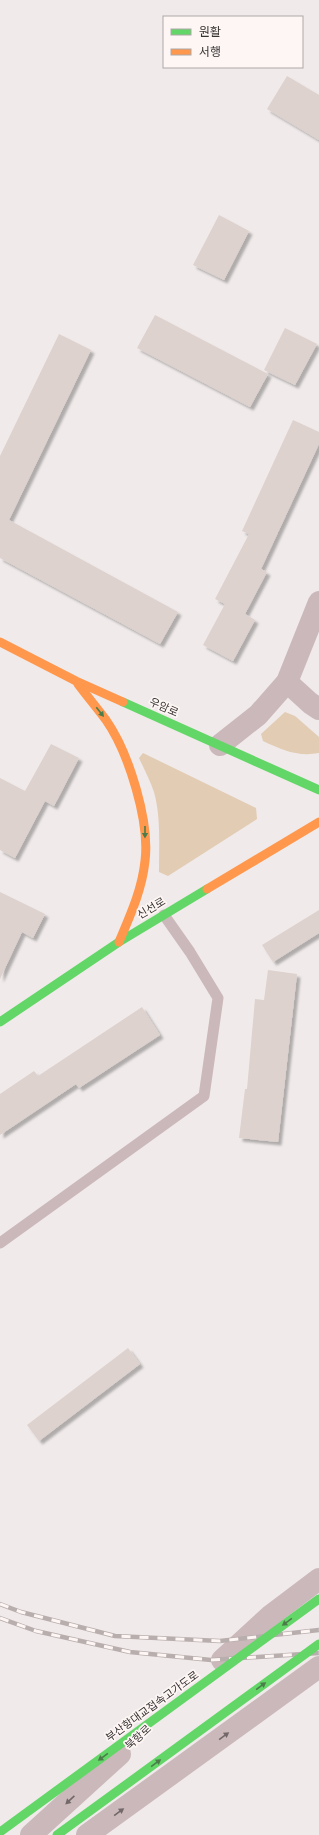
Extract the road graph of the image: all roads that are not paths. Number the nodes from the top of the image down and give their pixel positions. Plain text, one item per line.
1 (319, 602) edge
2 (0, 642) edge
3 (76, 681) junction
4 (287, 682) junction
5 (319, 709) edge
6 (220, 745) junction
7 (319, 790) edge
8 (319, 822) edge
9 (164, 915) junction
10 (119, 942) junction
11 (0, 1022) edge
12 (0, 1244) edge
13 (319, 1579) edge
14 (319, 1599) edge
15 (319, 1644) edge
16 (319, 1667) edge
17 (0, 1832) edge
18 (31, 1835) edge
19 (57, 1835) edge
20 (87, 1835) edge

1 - 4 street
2 - 3 main road, 우암로
3 - 6 main road, 우암로
3 -> 10 main road
4 - 5 street
4 - 6 street
6 - 7 main road, 우암로
8 - 9 main road, 신선로
9 - 10 main road, 신선로
9 - 12 lane
10 - 11 main road, 신선로
13 -> 18 street, 북항로
14 -> 17 main road, 부산항대교접속고가도로, bridge
19 -> 15 main road, bridge
20 -> 16 street

